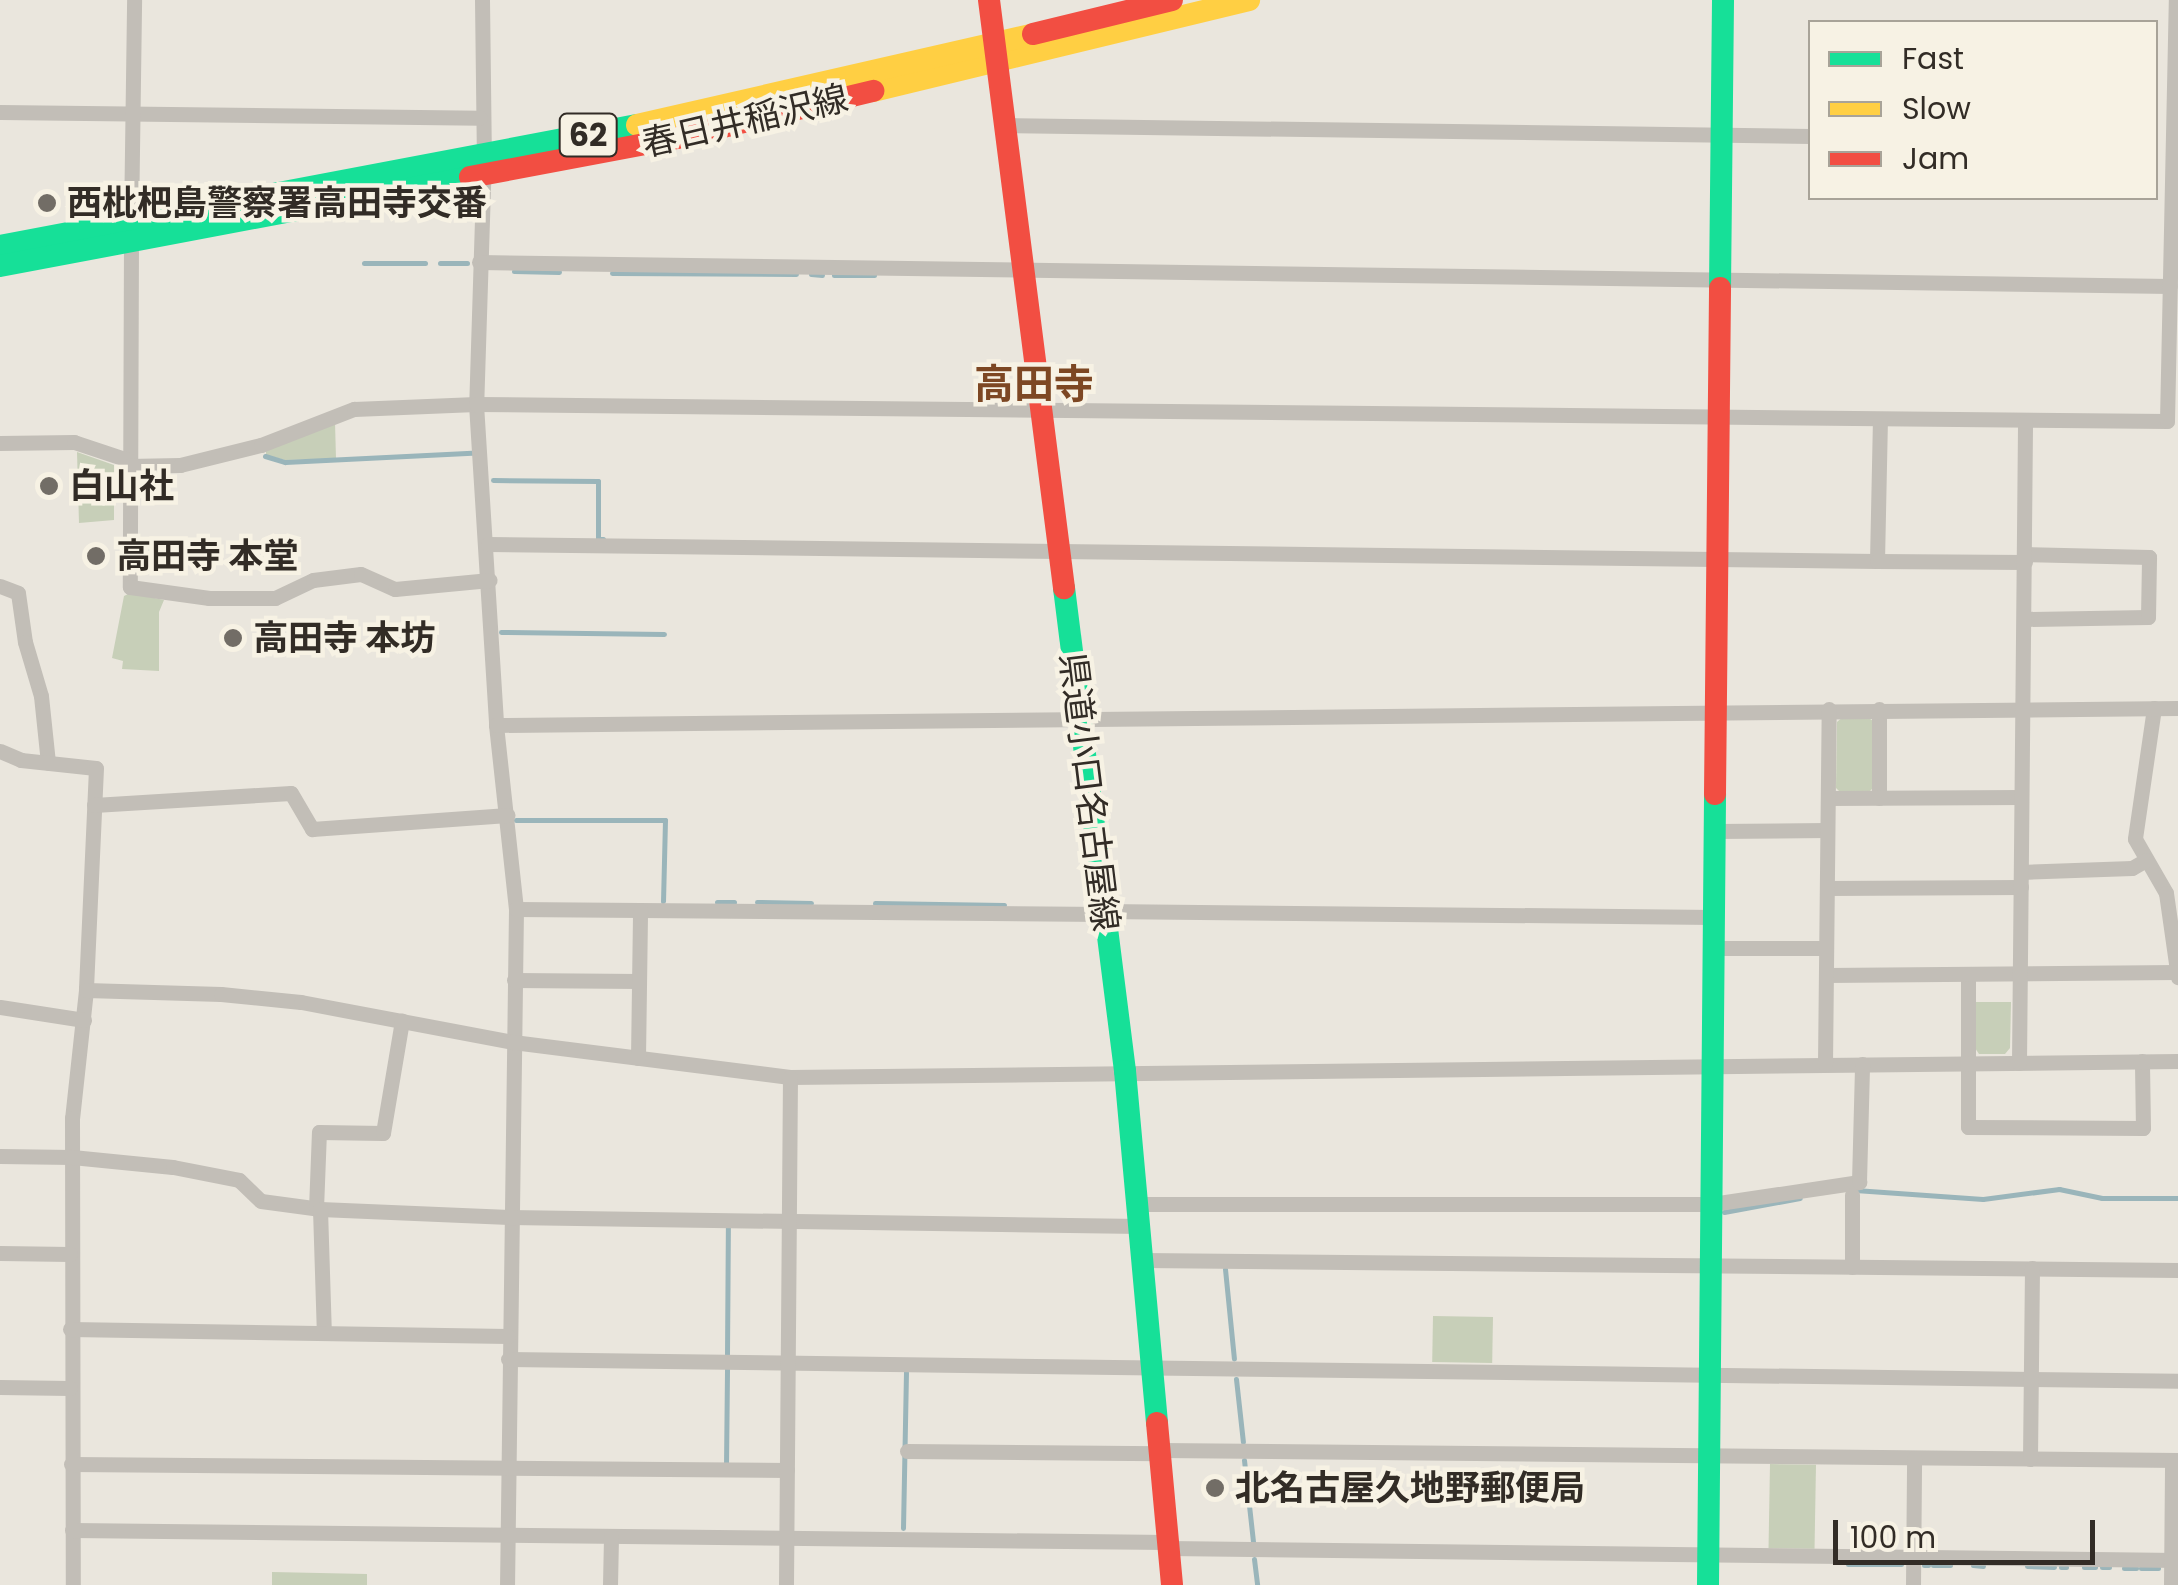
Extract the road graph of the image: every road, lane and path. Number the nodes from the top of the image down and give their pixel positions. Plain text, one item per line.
1 (134, 0) edge
2 (482, 0) edge
3 (990, 0) edge
4 (1249, 0) edge
5 (1723, 0) edge
6 (2176, 0) edge
7 (1166, 1) edge
8 (997, 53) junction
9 (0, 112) edge
10 (133, 114) junction
11 (480, 118) junction
12 (1004, 125) junction
13 (1722, 136) junction
14 (1808, 136) edge
15 (2158, 142) edge
16 (2174, 142) junction
17 (483, 165) junction
18 (131, 232) junction
19 (0, 246) edge
20 (479, 262) junction
21 (0, 266) edge
22 (1022, 267) junction
23 (1720, 280) junction
24 (2170, 286) junction
25 (476, 404) junction
26 (1039, 408) junction
27 (1720, 420) junction
28 (1880, 421) junction
29 (2025, 422) junction
30 (0, 443) edge
31 (128, 463) junction
32 (488, 544) junction
33 (1059, 550) junction
34 (2025, 558) junction
35 (1877, 561) junction
36 (1718, 562) junction
37 (490, 580) junction
38 (0, 586) edge
39 (2024, 618) junction
40 (2022, 708) junction
41 (2154, 708) junction
42 (2178, 708) edge
43 (1879, 709) junction
44 (1716, 710) junction
45 (1829, 710) junction
46 (1080, 718) junction
47 (496, 725) junction
48 (0, 750) edge
49 (48, 763) junction
50 (2021, 797) junction
51 (1828, 798) junction
52 (1879, 798) junction
53 (94, 805) junction
54 (507, 815) junction
55 (1828, 830) junction
56 (1715, 831) junction
57 (2146, 860) junction
58 (2020, 879) junction
59 (1827, 888) junction
60 (2172, 893) edge
61 (516, 909) junction
62 (640, 910) junction
63 (1104, 913) junction
64 (1714, 917) junction
65 (1714, 948) junction
66 (1826, 948) junction
67 (1968, 974) junction
68 (2020, 974) junction
69 (1826, 975) junction
70 (2178, 975) edge
71 (514, 980) junction
72 (639, 982) junction
73 (86, 990) junction
74 (0, 1007) edge
75 (84, 1020) junction
76 (402, 1021) junction
77 (513, 1042) junction
78 (638, 1058) junction
79 (2142, 1061) junction
80 (2178, 1061) edge
81 (1969, 1063) junction
82 (2019, 1063) junction
83 (1825, 1064) junction
84 (1862, 1064) junction
85 (1712, 1065) junction
86 (1124, 1071) junction
87 (790, 1077) junction
88 (0, 1156) edge
89 (72, 1157) junction
90 (1852, 1195) dead end
91 (1712, 1204) junction
92 (318, 1209) junction
93 (1139, 1215) junction
94 (509, 1217) junction
95 (789, 1221) junction
96 (0, 1253) edge
97 (70, 1254) junction
98 (1143, 1260) junction
99 (1712, 1266) junction
100 (1852, 1267) junction
101 (2032, 1268) junction
102 (2178, 1270) edge
103 (70, 1329) junction
104 (324, 1333) junction
105 (508, 1336) junction
106 (508, 1360) junction
107 (788, 1363) junction
108 (1153, 1367) junction
109 (1710, 1374) junction
110 (2030, 1379) junction
111 (2178, 1381) edge
112 (0, 1387) edge
113 (70, 1388) junction
114 (907, 1451) dead end
115 (1160, 1451) junction
116 (1710, 1455) junction
117 (1914, 1458) junction
118 (2030, 1459) junction
119 (2175, 1460) edge
120 (71, 1464) junction
121 (508, 1468) junction
122 (788, 1470) junction
123 (72, 1530) junction
124 (508, 1535) junction
125 (611, 1536) junction
126 (787, 1538) junction
127 (1168, 1545) junction
128 (1709, 1554) junction
129 (1914, 1557) junction
130 (2175, 1560) edge
131 (73, 1585) edge
132 (507, 1585) edge
133 (610, 1585) edge
134 (786, 1585) edge
135 (1172, 1585) edge
136 (1708, 1585) edge
137 (1914, 1585) edge
138 (2171, 1585) edge

1 - 10 street
2 - 11 street
3 - 8 main road, 県道小口名古屋線
4 - 8 main road, 春日井稲沢線 / 62
5 - 13 main road
6 - 16 street
7 - 8 main road, 春日井稲沢線 / 62
8 - 12 main road, 県道小口名古屋線
8 - 17 main road, 春日井稲沢線 / 62
9 - 10 street
10 - 11 street
10 - 18 street
11 - 17 street
12 - 13 street
12 - 22 main road, 県道小口名古屋線
13 - 14 street
13 - 23 main road
15 - 16 street
16 - 24 street
17 - 18 main road, 春日井稲沢線 / 62
17 - 20 street
18 - 19 main road, 春日井稲沢線 / 62
18 - 21 main road, 春日井稲沢線 / 62
18 - 31 street
20 - 22 street
20 - 25 street
22 - 23 street
22 - 26 main road, 県道小口名古屋線
23 - 24 street
23 - 27 main road
24 - 29 street
25 - 26 street
25 - 31 street
25 - 32 street
26 - 27 street
26 - 33 main road, 県道小口名古屋線
27 - 28 street
27 - 36 main road
28 - 29 street
28 - 35 street
29 - 34 street
30 - 31 street
31 - 37 street
32 - 33 street
32 - 37 street
33 - 36 street
33 - 46 main road, 県道小口名古屋線
34 - 35 street
34 - 39 street
34 - 39 street
35 - 36 street
36 - 44 main road
37 - 47 street
38 - 49 street
39 - 40 street
40 - 41 street
40 - 43 street
40 - 50 street
41 - 42 street
41 - 57 street
43 - 45 street
43 - 52 street
44 - 45 street
44 - 46 street
44 - 56 main road
45 - 51 street
46 - 47 street
46 - 63 main road, 県道小口名古屋線
47 - 54 street
48 - 49 street
49 - 53 street
50 - 52 street
50 - 58 street
51 - 52 street
51 - 55 street
53 - 54 street
53 - 73 street
54 - 61 street
55 - 56 street
55 - 59 street
56 - 64 main road
57 - 58 street
57 - 60 street
58 - 59 street
58 - 68 street
59 - 66 street
60 - 70 street
61 - 62 street
61 - 71 street
62 - 63 street
62 - 72 street
63 - 64 street
63 - 86 main road, 県道小口名古屋線
64 - 65 main road
65 - 66 street
65 - 85 main road
66 - 69 street
67 - 68 street
67 - 69 street
67 - 81 street
68 - 70 street
68 - 82 street
69 - 83 street
71 - 72 street
71 - 77 street
72 - 78 street
73 - 75 street
73 - 76 street
74 - 75 street
75 - 89 street
76 - 77 street
76 - 92 street
77 - 78 street
77 - 94 street
78 - 87 street
79 - 80 street
79 - 81 street
79 - 82 street
81 - 82 street
81 - 84 street
83 - 84 street
83 - 85 street
84 - 91 street
85 - 86 street
85 - 91 main road
86 - 87 street
86 - 93 main road, 県道小口名古屋線
87 - 95 street
88 - 89 street
89 - 92 street
89 - 97 street
90 - 100 street
91 - 93 street
91 - 99 main road
92 - 94 street
92 - 104 street
93 - 95 street
93 - 98 main road, 県道小口名古屋線
94 - 95 street
94 - 105 street
95 - 107 street
96 - 97 street
97 - 103 street
98 - 99 street
98 - 108 main road, 県道小口名古屋線
99 - 100 street
99 - 109 main road
100 - 101 street
101 - 102 street
101 - 110 street
103 - 104 street
103 - 113 street
104 - 105 street
105 - 106 street
106 - 107 street
106 - 121 street
107 - 108 street
107 - 122 street
108 - 109 street
108 - 115 main road, 県道小口名古屋線
109 - 110 street
109 - 116 main road
110 - 111 street
110 - 118 street
112 - 113 street
113 - 120 street
114 - 115 street
115 - 116 street
115 - 127 main road, 県道小口名古屋線
116 - 117 street
116 - 128 main road
117 - 118 street
117 - 129 street
118 - 119 street
119 - 130 street
120 - 121 street
120 - 123 street
121 - 122 street
121 - 124 street
122 - 126 street
123 - 124 street
123 - 131 street
124 - 125 street
124 - 132 street
125 - 126 street
125 - 133 street
126 - 127 street
126 - 134 street
127 - 128 street
127 - 135 main road, 県道小口名古屋線
128 - 129 street
128 - 136 main road
129 - 130 street
129 - 137 street
130 - 138 street

